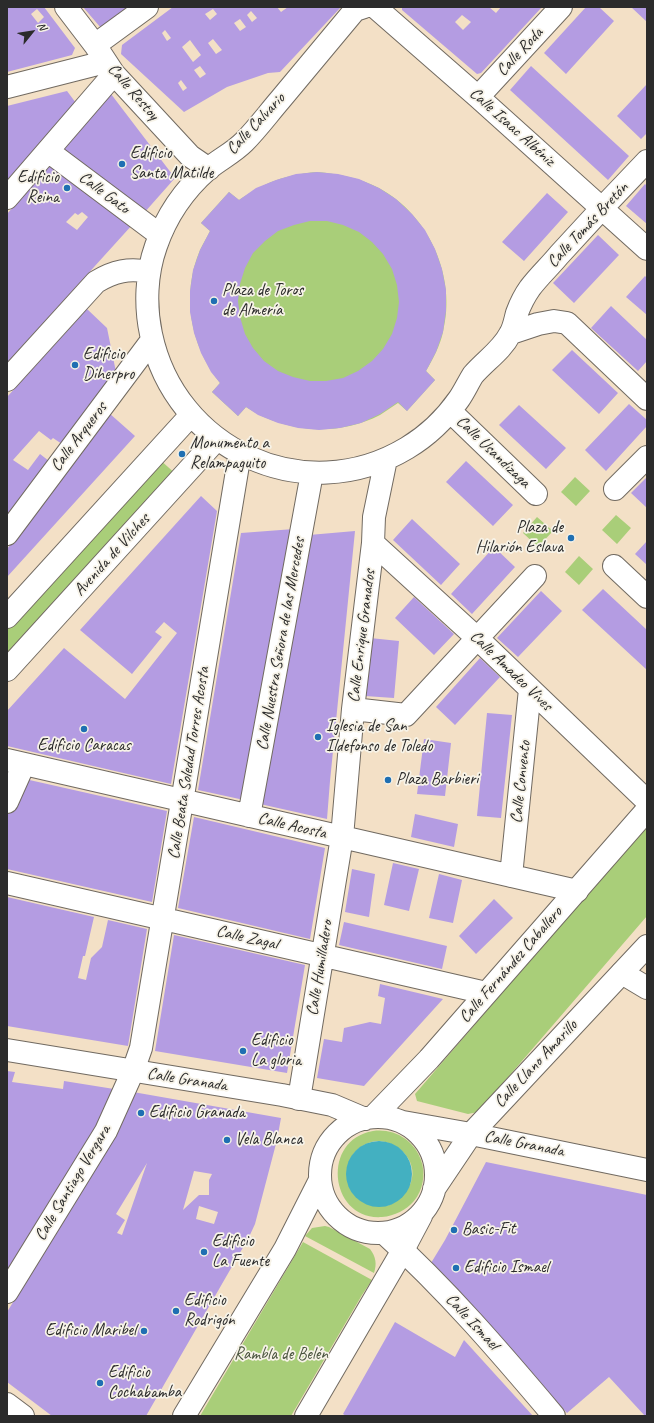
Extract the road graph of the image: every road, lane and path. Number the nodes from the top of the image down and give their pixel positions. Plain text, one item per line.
1 (66, 7) edge
2 (147, 7) edge
3 (364, 7) edge
4 (375, 7) edge
5 (561, 7) edge
6 (105, 60) junction
7 (7, 87) edge
8 (478, 97) junction
9 (48, 151) junction
10 (647, 161) edge
11 (209, 168) junction
12 (7, 198) edge
13 (602, 208) junction
14 (160, 235) junction
15 (647, 249) edge
16 (149, 272) junction
17 (511, 332) junction
18 (152, 340) junction
19 (7, 380) edge
20 (647, 399) edge
21 (450, 411) junction
22 (191, 415) junction
23 (217, 439) junction
24 (240, 453) junction
25 (647, 457) edge
26 (386, 459) junction
27 (312, 473) junction
28 (615, 490) dead end
29 (536, 494) dead end
30 (7, 534) edge
31 (373, 543) junction
32 (614, 566) dead end
33 (535, 576) dead end
34 (647, 597) edge
35 (7, 617) edge
36 (477, 638) junction
37 (7, 670) edge
38 (530, 689) junction
39 (353, 710) junction
40 (16, 762) edge
41 (183, 800) junction
42 (647, 801) edge
43 (7, 802) edge
44 (647, 810) edge
45 (250, 816) junction
46 (342, 837) junction
47 (511, 876) junction
48 (7, 883) edge
49 (577, 891) junction
50 (163, 919) junction
51 (647, 946) edge
52 (322, 955) junction
53 (622, 973) junction
54 (647, 988) edge
55 (486, 993) junction
56 (7, 1050) edge
57 (133, 1071) junction
58 (299, 1100) junction
59 (369, 1118) junction
60 (400, 1122) junction
61 (471, 1134) junction
62 (647, 1170) edge
63 (320, 1180) junction
64 (430, 1198) junction
65 (384, 1233) junction
66 (403, 1250) junction
67 (7, 1292) edge
68 (7, 1404) edge
69 (310, 1415) edge
70 (23, 1416) edge
71 (184, 1416) edge
72 (554, 1416) edge

1 - 6 street, Calle Restoy
2 - 6 street
3 - 11 street, Calle Calvario
4 - 8 street, Calle Isaac Albéniz
5 - 8 street, Calle Roda
6 - 7 street
6 - 9 street
6 - 11 street, Calle Restoy
8 - 13 street, Calle Isaac Albéniz
9 - 12 street
9 - 14 street, Calle Gato
10 - 13 street, Calle Tomás Bretón
11 - 14 street, Calle Calvario
13 - 15 street, Calle Isaac Albéniz
13 - 17 street, Calle Tomás Bretón
14 - 16 street, Calle Calvario
16 - 18 street, Calle Calvario
16 - 19 street
17 - 20 street
17 - 21 street, Calle Tomás Bretón
18 - 22 street, Calle Calvario
18 - 30 street, Calle Arqueros
21 - 26 street, Calle Tomás Bretón
21 - 29 street, Calle Usandizaga
22 - 23 street, Calle Calvario
22 - 35 street, Avenida de Vilches
23 - 24 street, Calle Calvario
23 - 37 street, Avenida de Vilches
24 - 27 street, Calle Calvario
24 - 41 street, Calle Beata Soledad Torres Acosta
25 - 28 street
26 - 27 street, Calle Tomás Bretón
26 - 31 street, Calle Enrique Granados
27 - 45 street, Calle Nuestra Señora de las Mercedes
31 - 36 street, Calle Amadeo Vives
31 - 39 street, Calle Enrique Granados
32 - 34 street
33 - 36 street
36 - 38 street, Calle Amadeo Vives
36 - 39 street
38 - 42 street, Calle Amadeo Vives
38 - 47 street, Calle Convento
39 - 46 street, Calle Enrique Granados
40 - 41 street, Calle Acosta
40 - 43 street
41 - 45 street, Calle Acosta
41 - 50 street, Calle Beata Soledad Torres Acosta
44 - 49 street, Calle Fernández Caballero
45 - 46 street, Calle Acosta
46 - 47 street, Calle Acosta
46 - 52 street, Calle Humilladero
47 - 49 street, Calle Acosta
48 - 50 street, Calle Zagal
49 - 55 street, Calle Fernández Caballero
50 - 52 street, Calle Zagal
50 - 57 street, Calle Beata Soledad Torres Acosta
51 - 53 street, Calle Llano Amarillo
52 - 55 street, Calle Zagal
52 - 58 street, Calle Humilladero
53 - 54 street
53 - 61 street, Calle Llano Amarillo
55 - 59 street, Calle Fernández Caballero
56 - 57 street, Calle Granada
57 - 58 street, Calle Granada
57 - 67 street, Calle Santiago Vergara
58 - 59 street, Calle Granada
59 - 60 street
59 - 63 street
60 - 61 street, Calle Granada
60 - 64 street
61 - 62 street, Calle Granada
61 - 64 street, Calle Llano Amarillo
63 - 65 street
63 - 71 street
64 - 65 street
64 - 66 street
65 - 66 street, Calle Ismael
66 - 69 street
66 - 72 street, Calle Ismael
68 - 70 street

